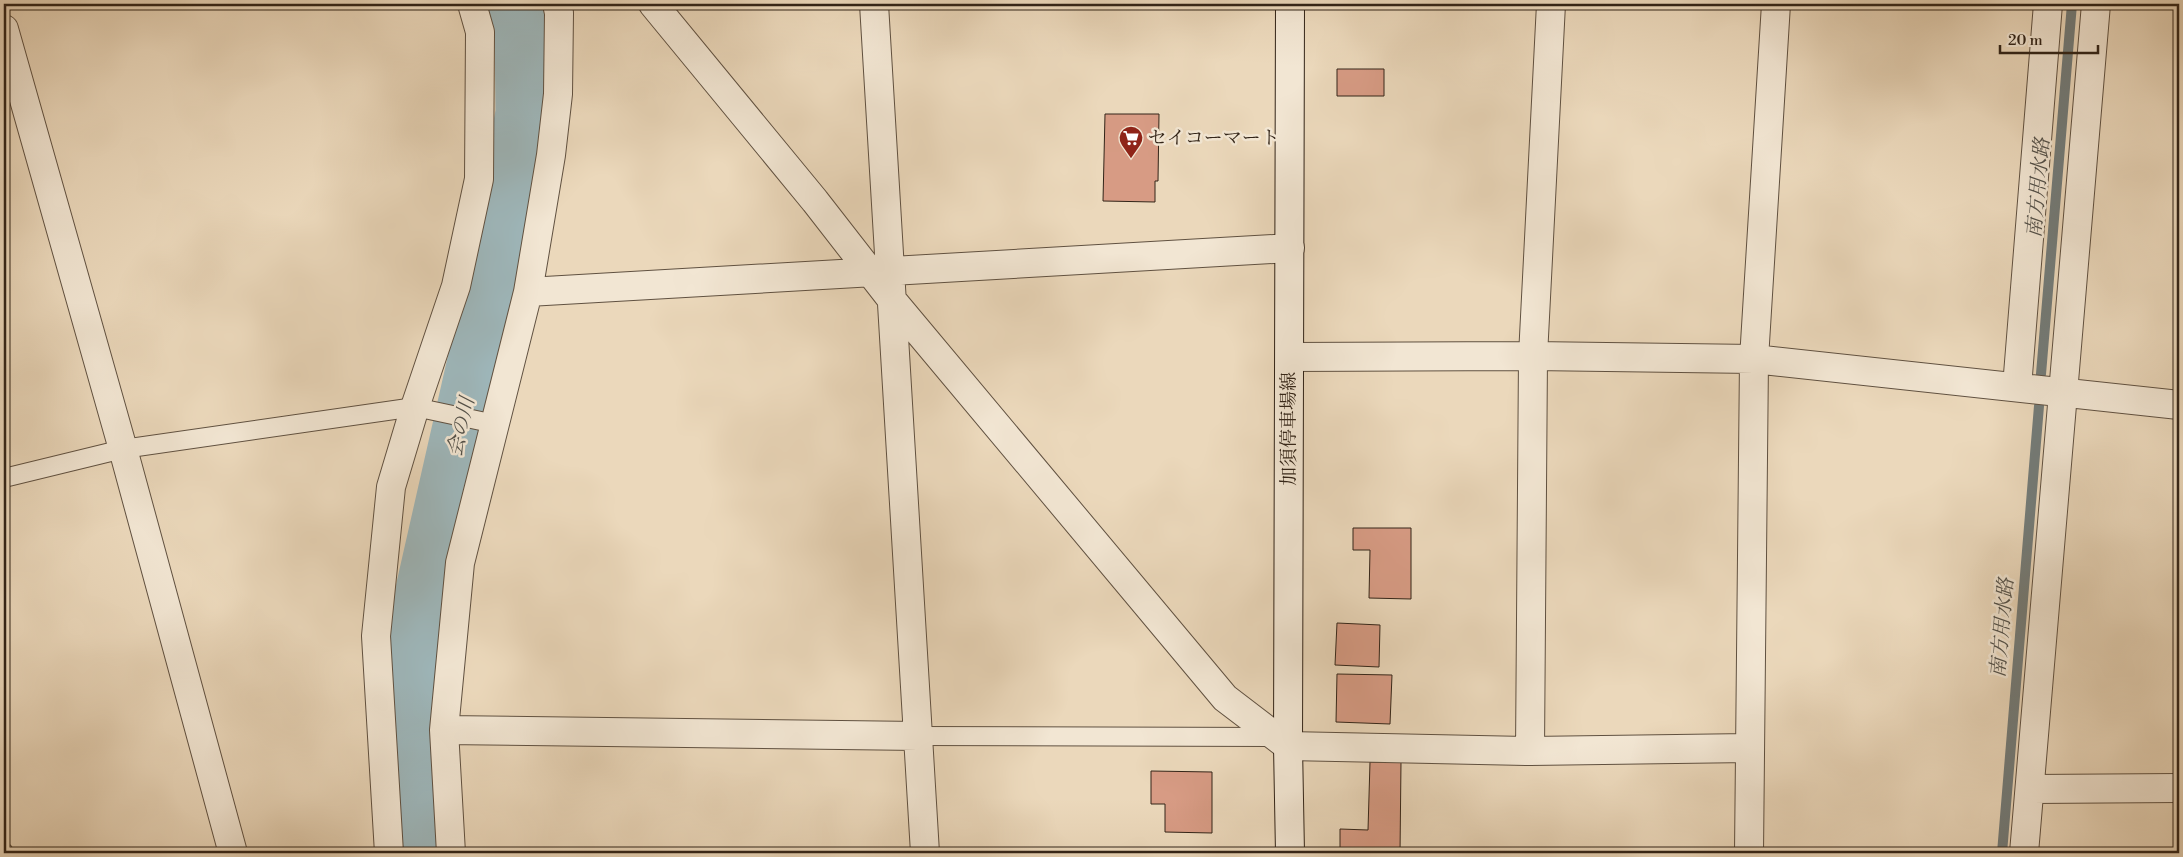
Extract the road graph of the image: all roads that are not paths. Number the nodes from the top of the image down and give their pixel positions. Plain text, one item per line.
1 (472, 4) edge
2 (557, 4) edge
3 (653, 4) edge
4 (874, 4) edge
5 (1290, 4) edge
6 (1551, 4) edge
7 (1776, 4) edge
8 (2048, 4) edge
9 (2096, 4) edge
10 (4, 29) edge
11 (1290, 248) junction
12 (880, 272) junction
13 (528, 292) junction
14 (892, 300) junction
15 (1534, 356) junction
16 (1290, 357) junction
17 (1754, 359) junction
18 (2017, 387) junction
19 (2063, 393) junction
20 (2179, 405) edge
21 (415, 407) junction
22 (495, 424) junction
23 (123, 449) junction
24 (4, 478) edge
25 (444, 730) junction
26 (918, 736) junction
27 (1282, 742) junction
28 (1750, 748) junction
29 (1530, 752) junction
30 (2179, 788) edge
31 (2030, 789) junction
32 (233, 853) edge
33 (389, 853) edge
34 (451, 853) edge
35 (925, 853) edge
36 (1290, 853) edge
37 (1750, 853) edge
38 (2024, 853) edge

1 - 21 street
2 - 13 street
3 - 12 street
4 - 12 street
5 - 11 street, 加須停車場線
6 - 15 street
7 - 17 street
8 - 18 street
9 - 19 street
10 - 23 street
11 - 12 street
11 - 16 street, 加須停車場線
12 - 13 street
12 - 14 street
13 - 22 street
14 - 26 street
14 - 27 street
15 - 16 street
15 - 17 street
15 - 29 street
16 - 27 street, 加須停車場線
17 - 18 street
17 - 28 street
18 - 19 street
19 - 20 street
19 - 31 street
21 - 22 lane
21 - 23 lane
21 - 33 street
22 - 25 street
23 - 24 lane
23 - 32 street
25 - 26 street
25 - 34 street
26 - 27 lane
26 - 35 street
27 - 29 street
27 - 36 street, 加須停車場線
28 - 29 street
28 - 37 street
30 - 31 street
31 - 38 street

